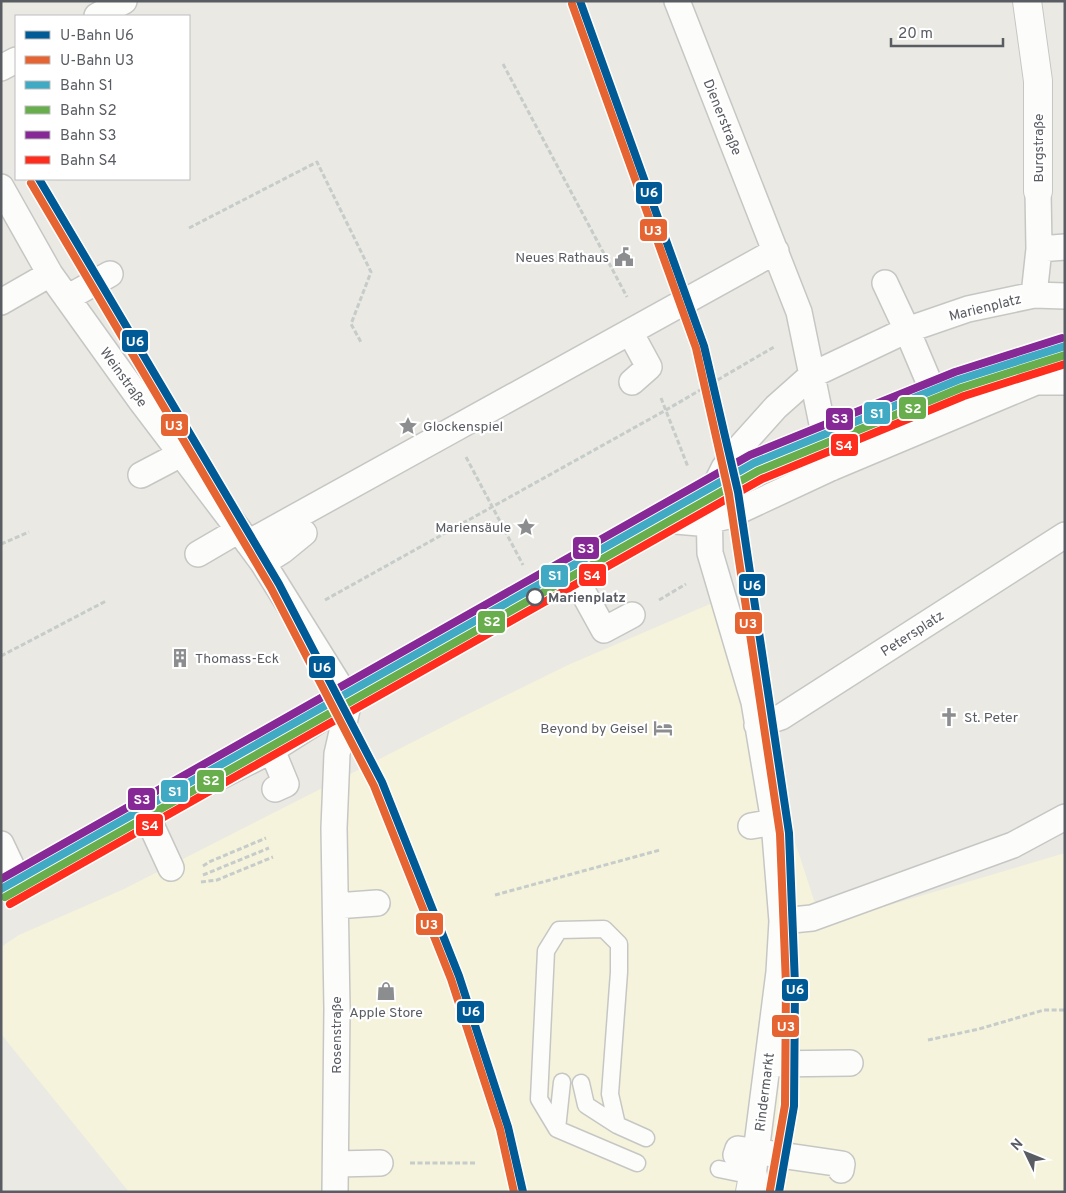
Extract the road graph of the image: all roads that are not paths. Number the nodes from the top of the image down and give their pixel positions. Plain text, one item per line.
1 (124, 1) edge
2 (677, 1) edge
3 (1027, 1) edge
4 (99, 15) edge
5 (15, 61) edge
6 (1, 68) edge
7 (1, 187) edge
8 (1038, 191) joint
9 (772, 242) junction
10 (1065, 247) edge
11 (1038, 249) junction
12 (50, 274) junction
13 (110, 274) dead end
14 (885, 282) dead end
15 (1034, 295) junction
16 (1065, 296) edge
17 (67, 298) junction
18 (1, 302) edge
19 (907, 330) junction
20 (630, 332) junction
21 (638, 373) road end
22 (812, 375) junction
23 (1065, 382) edge
24 (945, 420) junction
25 (181, 454) junction
26 (831, 468) junction
27 (141, 475) dead end
28 (708, 521) junction
29 (1065, 535) edge
30 (244, 536) junction
31 (307, 538) dead end
32 (198, 554) dead end
33 (272, 557) junction
34 (572, 572) junction
35 (632, 615) dead end
36 (349, 702) junction
37 (757, 725) junction
38 (272, 750) junction
39 (275, 789) dead end
40 (146, 814) junction
41 (1065, 816) edge
42 (1, 844) edge
43 (171, 868) dead end
44 (10, 884) edge
45 (377, 903) dead end
46 (336, 906) junction
47 (782, 921) junction
48 (850, 1063) dead end
49 (768, 1064) junction
50 (562, 1082) dead end
51 (581, 1083) dead end
52 (617, 1125) junction
53 (557, 1129) junction
54 (646, 1138) dead end
55 (636, 1163) dead end
56 (336, 1164) junction
57 (380, 1164) road end
58 (743, 1169) edge
59 (841, 1170) dead end
60 (336, 1192) edge

1 - 4 street
2 - 9 street, Dienerstraße
3 - 8 street, Burgstraße
5 - 6 street
7 - 12 street, Weinstraße
8 - 11 street, Burgstraße
9 - 20 street
9 - 22 street
10 - 11 street
11 - 15 street, Burgstraße
12 - 17 street, Weinstraße
12 - 18 street
13 - 17 street
14 - 19 street
15 - 16 street, Marienplatz
15 - 19 street, Marienplatz
17 - 25 street, Weinstraße
19 - 22 street, Marienplatz
19 - 24 street
20 - 21 street
20 - 30 street
22 - 26 street
22 - 28 street, Marienplatz
23 - 24 street
24 - 26 street
25 - 27 street
25 - 30 street, Weinstraße
26 - 28 street
28 - 34 street
28 - 37 street, Rindermarkt
29 - 37 street, Petersplatz
30 - 32 street
30 - 33 street
31 - 33 street
33 - 36 street
34 - 35 street
34 - 36 street
36 - 38 street
36 - 46 street, Rosenstraße
37 - 47 street, Rindermarkt
38 - 39 street
38 - 40 street
40 - 43 street
40 - 44 street
41 - 47 street
42 - 44 street
45 - 46 street
46 - 56 street, Rosenstraße
47 - 49 street, Rindermarkt
48 - 49 street
49 - 58 street, Rindermarkt
50 - 53 lane
51 - 52 lane
52 - 53 lane
52 - 54 lane
53 - 55 lane
56 - 57 street
56 - 60 street, Rosenstraße
58 - 59 street, Rindermarkt

